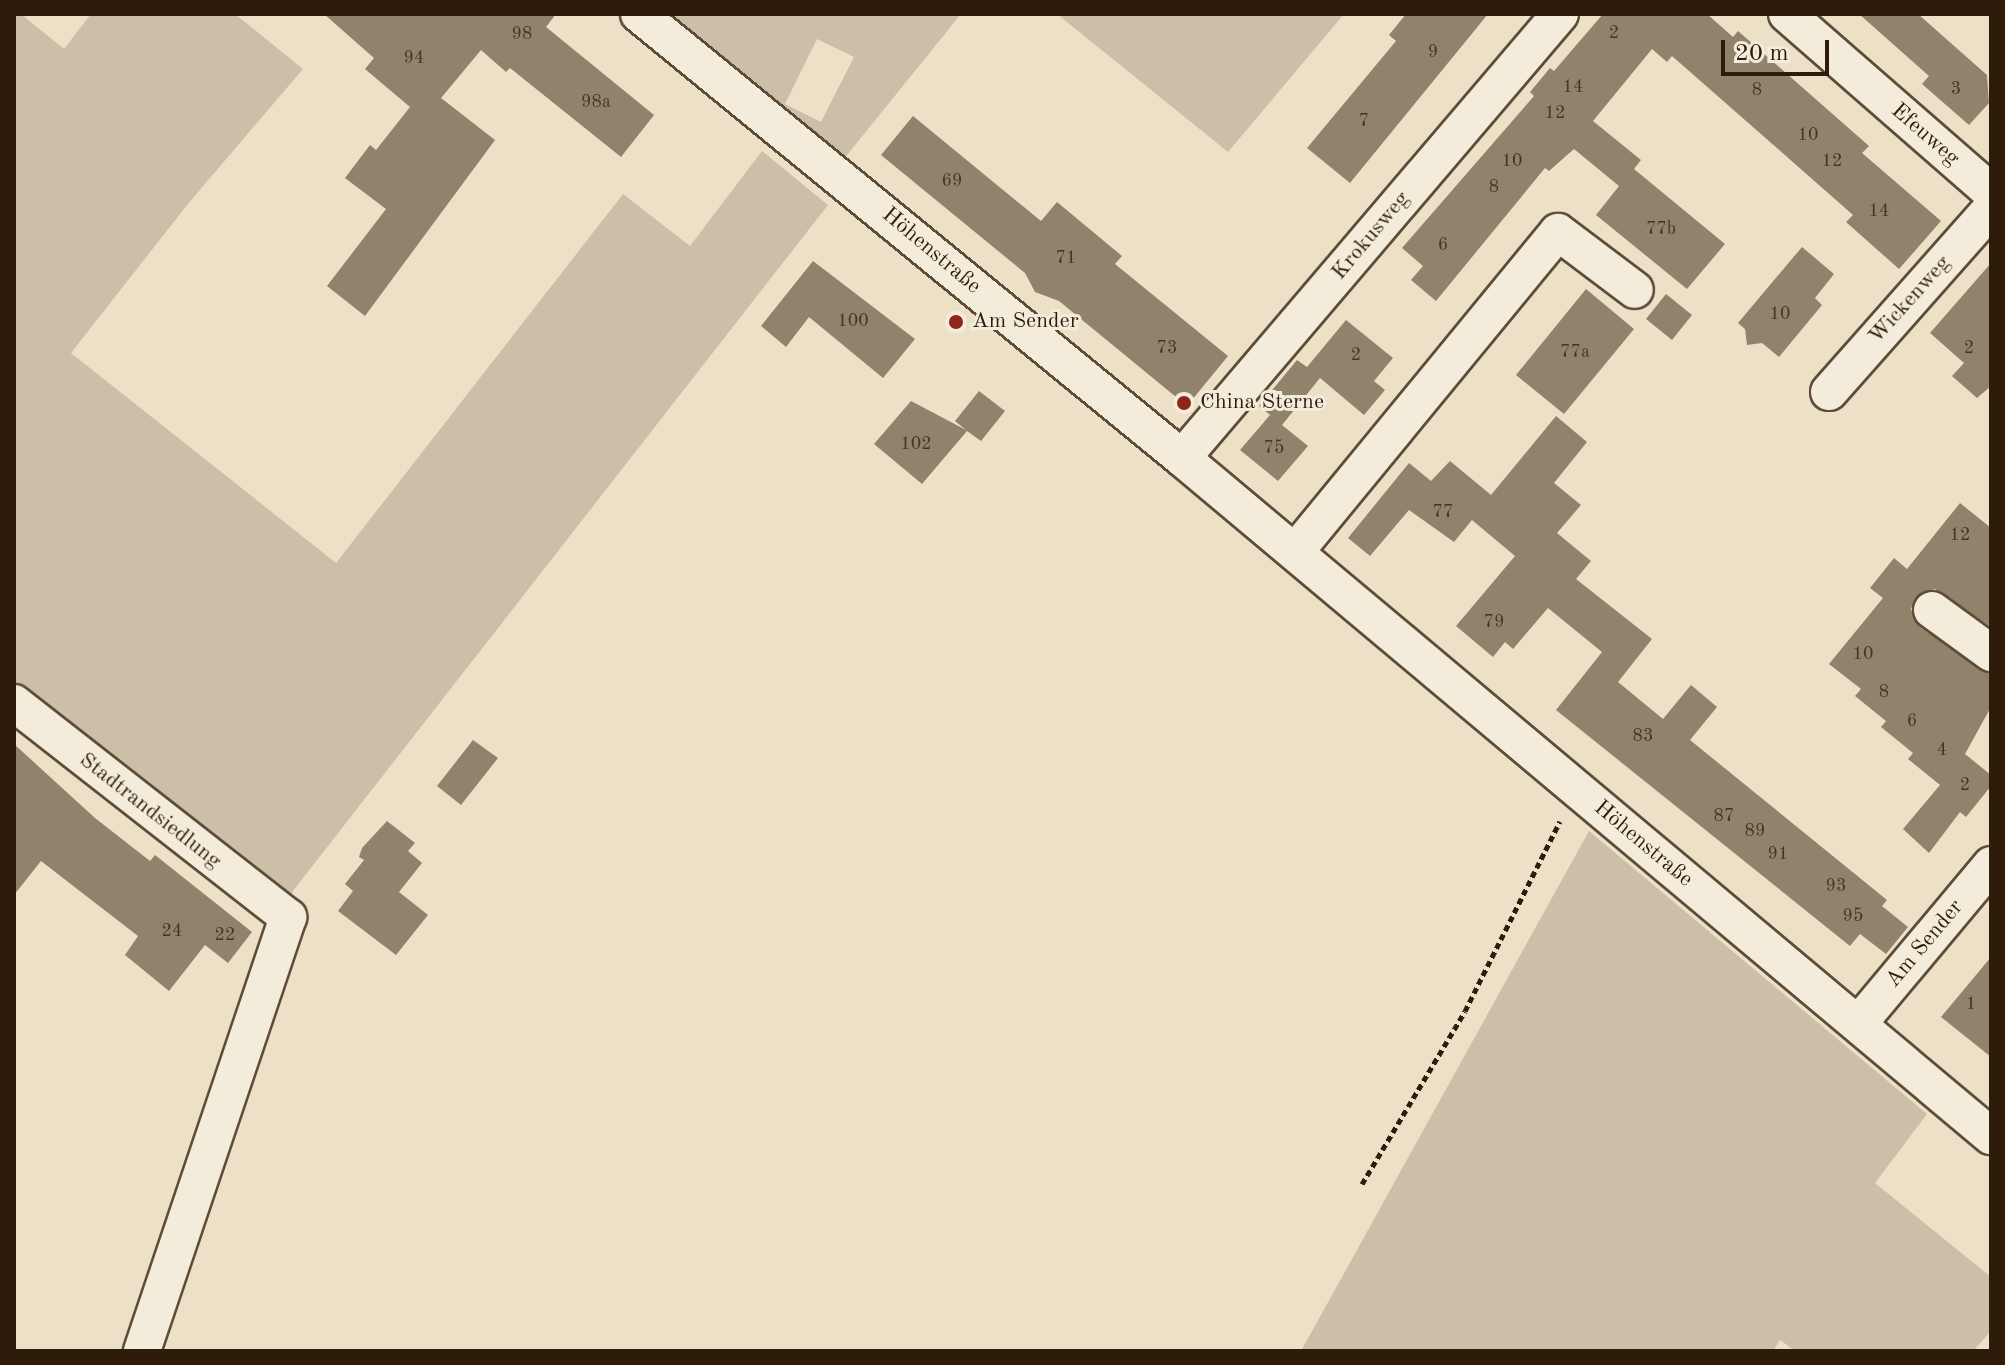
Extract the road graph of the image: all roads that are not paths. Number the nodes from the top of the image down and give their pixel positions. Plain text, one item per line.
1 (639, 14) edge
2 (1560, 14) edge
3 (1787, 14) edge
4 (1991, 192) edge
5 (1991, 209) edge
6 (1635, 290) dead end
7 (1829, 392) dead end
8 (1182, 458) junction
9 (1295, 552) junction
10 (1932, 610) dead end
11 (1991, 653) edge
12 (14, 703) edge
13 (1991, 865) edge
14 (1859, 1023) junction
15 (1991, 1136) edge
16 (142, 1351) edge

1 - 8 street, Höhenstraße
2 - 8 street, Krokusweg
3 - 4 street, Efeuweg
5 - 7 street, Wickenweg
6 - 9 street
8 - 9 street, Höhenstraße
9 - 14 street, Höhenstraße
10 - 11 street
12 - 16 street, Stadtrandsiedlung
13 - 14 street, Am Sender
14 - 15 street, Höhenstraße

